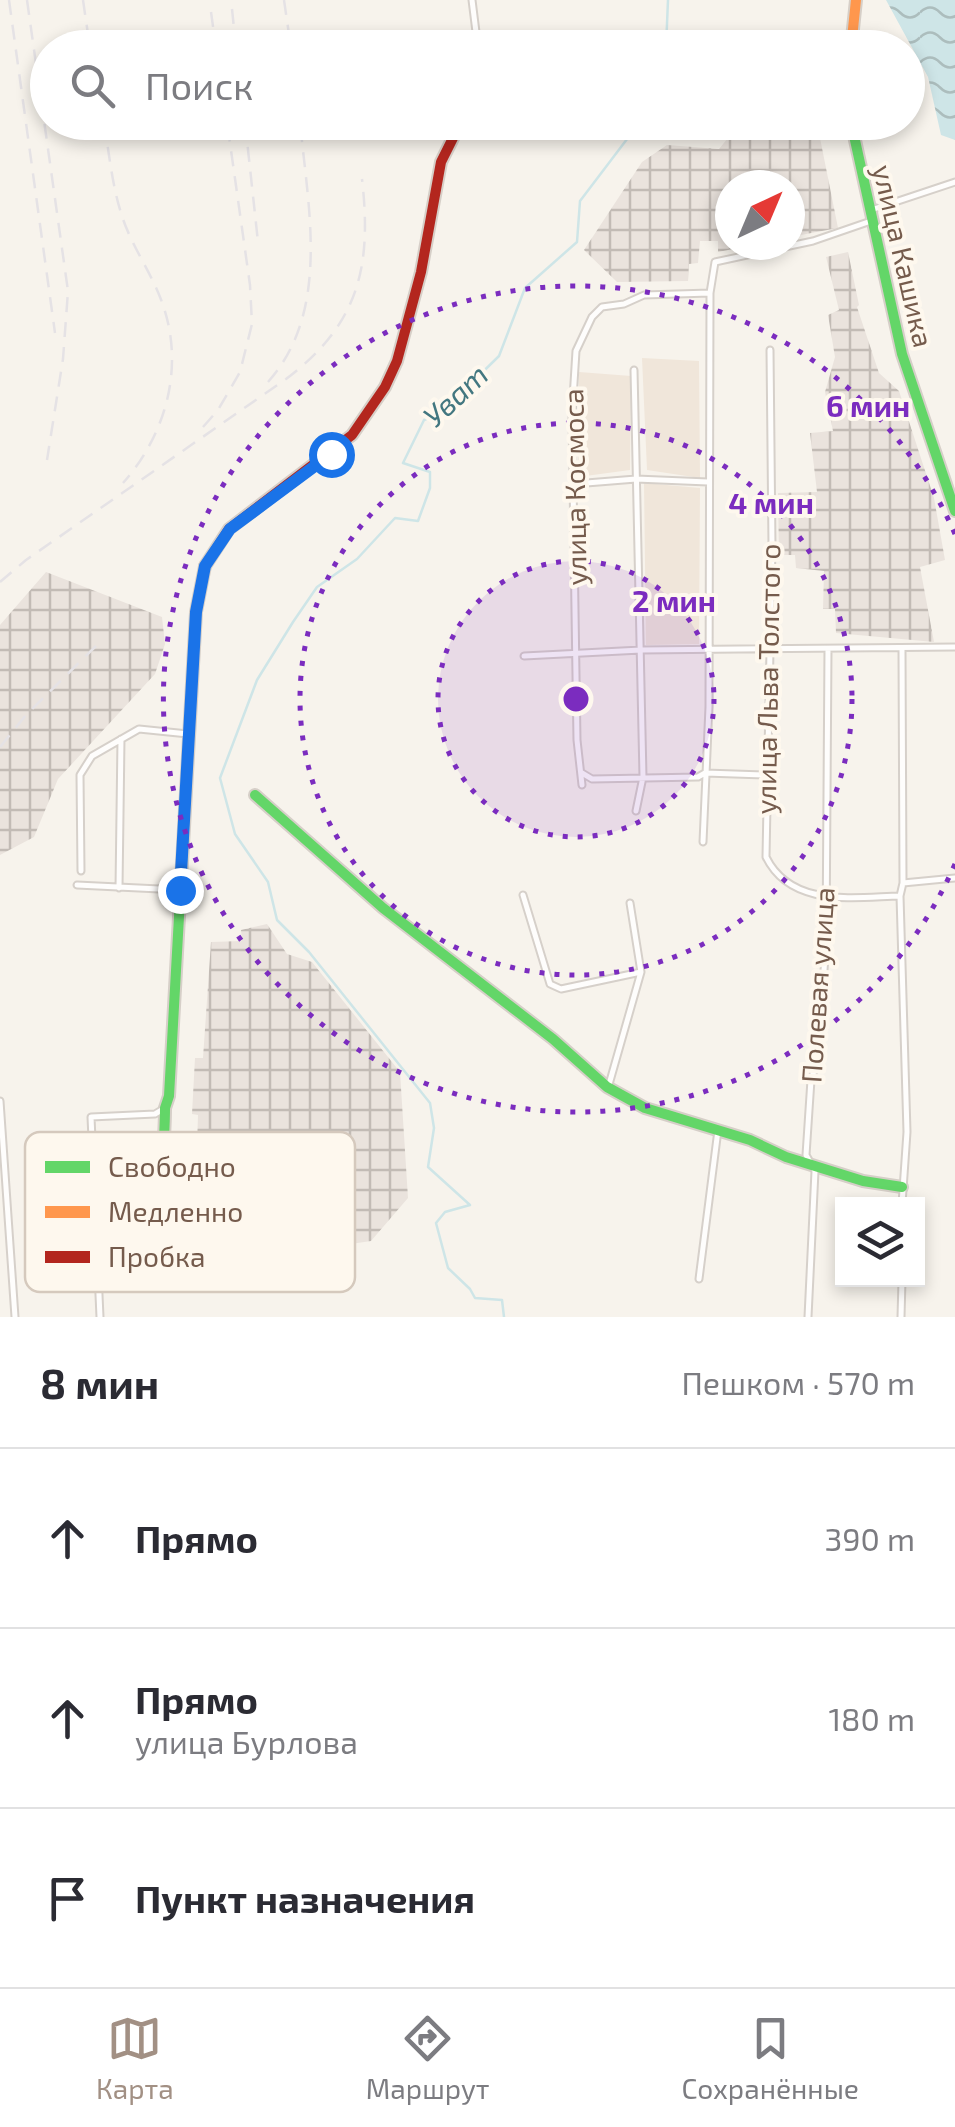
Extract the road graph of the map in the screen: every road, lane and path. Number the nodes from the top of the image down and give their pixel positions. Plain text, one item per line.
1 (472, 0) edge
2 (856, 0) edge
3 (476, 30) edge
4 (852, 30) edge
5 (452, 140) edge
6 (854, 140) edge
7 (955, 182) edge
8 (869, 216) junction
9 (710, 293) junction
10 (770, 350) dead end
11 (634, 370) dead end
12 (636, 479) junction
13 (708, 482) junction
14 (574, 484) junction
15 (955, 511) edge
16 (955, 647) edge
17 (768, 649) junction
18 (902, 649) junction
19 (641, 650) junction
20 (707, 650) junction
21 (828, 650) junction
22 (578, 653) junction
23 (524, 656) dead end
24 (188, 734) junction
25 (120, 739) junction
26 (705, 773) junction
27 (582, 774) junction
28 (766, 775) junction
29 (644, 777) junction
30 (582, 786) dead end
31 (255, 795) dead end
32 (636, 812) dead end
33 (703, 842) dead end
34 (80, 871) dead end
35 (955, 878) edge
36 (903, 883) junction
37 (77, 885) dead end
38 (118, 888) junction
39 (180, 890) junction
40 (523, 895) dead end
41 (826, 896) junction
42 (900, 896) junction
43 (630, 903) dead end
44 (640, 972) junction
45 (608, 1088) junction
46 (0, 1101) edge
47 (165, 1108) junction
48 (718, 1130) junction
49 (92, 1132) edge
50 (164, 1132) edge
51 (810, 1163) junction
52 (902, 1187) junction
53 (902, 1197) edge
54 (699, 1279) dead end
55 (902, 1287) edge
56 (99, 1292) edge
57 (14, 1317) edge
58 (100, 1317) edge
59 (808, 1317) edge
60 (901, 1317) edge

1 - 3 street
2 - 4 main road
5 - 24 main road
6 - 8 main road, улица Кашика
7 - 8 street
8 - 9 street
8 - 15 main road, улица Кашика
9 - 13 street
9 - 14 street, улица Космоса
10 - 17 street, улица Льва Толстого
11 - 12 street
12 - 13 street
12 - 14 street
12 - 19 street
13 - 20 street
14 - 22 street, улица Космоса
16 - 18 street
17 - 20 street
17 - 21 street
17 - 28 street, улица Льва Толстого
18 - 21 street
18 - 36 street
19 - 20 street
19 - 22 street
19 - 29 street
20 - 26 street
21 - 41 street, Полевая улица
22 - 23 street
22 - 27 street, улица Космоса
24 - 25 street
24 - 39 main road
25 - 34 street
25 - 38 street
26 - 28 street
26 - 29 street
26 - 33 street
27 - 29 street
27 - 30 street, улица Космоса
28 - 41 street, улица Льва Толстого
29 - 32 street
31 - 45 main road
35 - 36 street
36 - 42 street
37 - 38 street
38 - 39 street
39 - 47 main road
40 - 44 street
41 - 42 street, улица Льва Толстого
41 - 51 street, Полевая улица
42 - 52 street
43 - 44 street
44 - 45 street
45 - 48 main road
46 - 57 street
47 - 49 street
47 - 50 main road
48 - 51 main road
48 - 54 street
51 - 52 main road
51 - 59 street, Полевая улица
52 - 53 street
55 - 60 street
56 - 58 street

